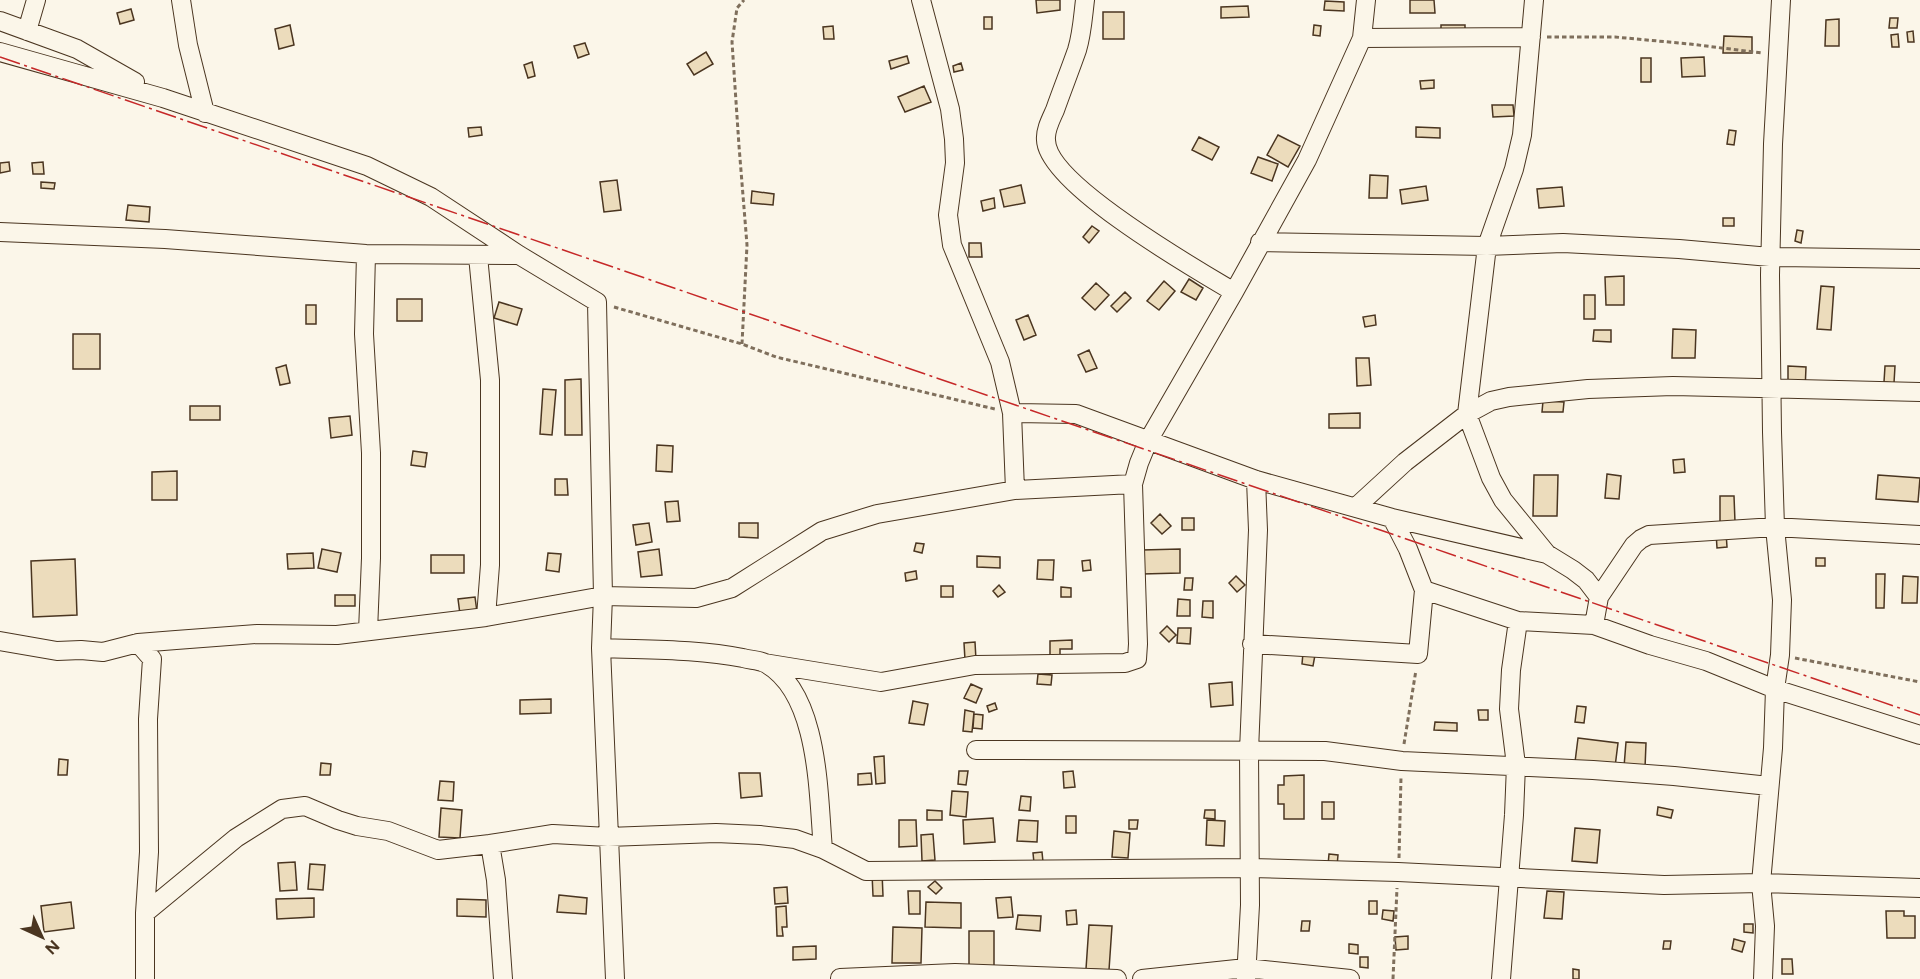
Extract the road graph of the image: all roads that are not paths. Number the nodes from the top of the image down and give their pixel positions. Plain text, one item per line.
1 (36, 0) edge
2 (181, 0) edge
3 (921, 0) edge
4 (1085, 0) edge
5 (1366, 0) edge
6 (1534, 0) edge
7 (1780, 0) edge
8 (0, 21) edge
9 (27, 31) junction
10 (1531, 37) junction
11 (1362, 38) junction
12 (0, 52) edge
13 (163, 98) junction
14 (205, 112) junction
15 (0, 232) edge
16 (1260, 242) junction
17 (1487, 246) junction
18 (366, 254) junction
19 (519, 255) junction
20 (478, 256) junction
21 (1770, 256) junction
22 (1920, 259) edge
23 (1234, 292) junction
24 (1771, 387) junction
25 (1920, 392) edge
26 (1012, 413) junction
27 (1467, 414) junction
28 (1148, 441) junction
29 (1256, 480) junction
30 (1133, 484) junction
31 (1015, 490) junction
32 (1356, 507) junction
33 (1392, 518) junction
34 (1775, 527) junction
35 (1920, 535) edge
36 (1547, 554) junction
37 (1424, 590) junction
38 (603, 596) junction
39 (1599, 597) junction
40 (486, 617) junction
41 (1518, 621) junction
42 (1594, 625) junction
43 (368, 631) junction
44 (176, 640) junction
45 (0, 641) edge
46 (138, 643) junction
47 (1252, 644) junction
48 (601, 648) junction
49 (152, 659) junction
50 (764, 663) junction
51 (1775, 689) junction
52 (1920, 735) edge
53 (976, 750) dead end
54 (1249, 751) junction
55 (1516, 765) junction
56 (1769, 786) junction
57 (608, 837) junction
58 (489, 844) junction
59 (823, 849) junction
60 (1250, 868) junction
61 (1510, 877) junction
62 (1761, 883) junction
63 (1920, 888) edge
64 (145, 914) junction
65 (1246, 973) edge
66 (840, 978) edge
67 (145, 979) edge
68 (502, 979) edge
69 (615, 979) edge
70 (1117, 979) edge
71 (1142, 979) edge
72 (1350, 979) edge
73 (1493, 979) edge
74 (1501, 979) edge
75 (1510, 979) edge
76 (1763, 979) edge

1 - 9 street
2 - 14 street
3 - 26 street
4 - 23 street
5 - 11 street
6 - 10 street
7 - 21 street
8 - 9 street
9 - 13 street
10 - 11 street
10 - 17 street
11 - 16 street
12 - 13 street
13 - 14 street
14 - 19 street
15 - 18 street
16 - 17 street
16 - 23 street
17 - 21 street
17 - 27 street
18 - 20 street
18 - 43 street
19 - 20 street
19 - 38 street
20 - 40 street
21 - 22 street
21 - 24 street
23 - 28 street
24 - 25 street
24 - 27 street
24 - 34 street
26 - 28 street
26 - 31 street
27 - 32 street
27 - 36 street
28 - 29 street
28 - 30 street
29 - 32 street
29 - 47 street
30 - 31 street
30 - 50 street
31 - 38 street
32 - 33 street
33 - 36 street
33 - 37 street
34 - 35 street
34 - 39 street
34 - 51 street
36 - 39 street
37 - 41 street
37 - 47 street
38 - 40 street
38 - 48 street
39 - 42 street
40 - 43 street
41 - 42 street
41 - 55 street
42 - 51 street
43 - 44 street
44 - 46 street
44 - 49 street
45 - 46 street
46 - 49 street
47 - 54 street
48 - 50 street
48 - 57 street
49 - 64 street
50 - 59 street
51 - 52 street
51 - 56 street
53 - 54 street
54 - 55 street
54 - 60 street
55 - 56 street
55 - 61 street
56 - 62 street
57 - 58 street
57 - 59 street
57 - 69 street
58 - 64 street
58 - 68 street
59 - 60 street
60 - 61 street
60 - 65 street
61 - 62 street
61 - 74 street
62 - 63 street
62 - 76 street
64 - 67 street
65 - 71 street
65 - 72 street
66 - 70 street
73 - 74 street
74 - 75 street

